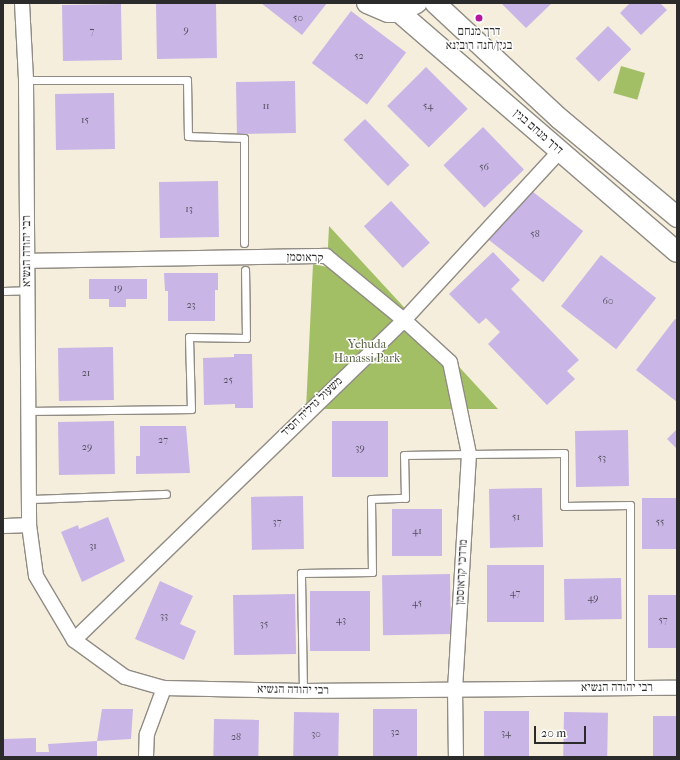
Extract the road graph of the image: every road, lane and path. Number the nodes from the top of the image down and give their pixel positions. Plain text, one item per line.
1 (22, 3) edge
2 (367, 3) edge
3 (435, 3) edge
4 (408, 7) edge
5 (26, 80) junction
6 (560, 151) junction
7 (677, 217) edge
8 (244, 243) dead end
9 (677, 252) edge
10 (27, 261) junction
11 (245, 270) dead end
12 (28, 290) junction
13 (3, 291) edge
14 (404, 320) junction
15 (29, 411) junction
16 (468, 454) junction
17 (166, 494) dead end
18 (29, 499) junction
19 (29, 525) junction
20 (3, 526) edge
21 (74, 640) junction
22 (630, 687) junction
23 (164, 688) junction
24 (677, 688) edge
25 (455, 690) junction
26 (303, 691) junction
27 (146, 757) edge
28 (456, 757) edge

1 - 5 street, רבי יהודה הנשיא
2 - 4 street
3 - 7 street, דרך מנחם בגין
4 - 6 street, דרך מנחם בגין
5 - 8 lane
5 - 10 street, רבי יהודה הנשיא
6 - 9 street, דרך מנחם בגין
6 - 14 street, משעול גדליה חסיד
10 - 12 street, רבי יהודה הנשיא
10 - 14 street, קראוסמן
11 - 15 lane
12 - 13 lane
12 - 15 street, רבי יהודה הנשיא
14 - 16 street, קראוסמן
14 - 21 street, משעול גדליה חסיד
15 - 18 street, רבי יהודה הנשיא
16 - 22 lane
16 - 25 street, מרדכי קראוסמן
16 - 26 lane
17 - 18 lane
18 - 19 street, רבי יהודה הנשיא
19 - 20 street
19 - 21 street, רבי יהודה הנשיא
21 - 23 street, רבי יהודה הנשיא
22 - 24 street, רבי יהודה הנשיא
22 - 25 street, רבי יהודה הנשיא
23 - 26 street, רבי יהודה הנשיא
23 - 27 street
25 - 26 street, רבי יהודה הנשיא
25 - 28 street, מרדכי קראוסמן

